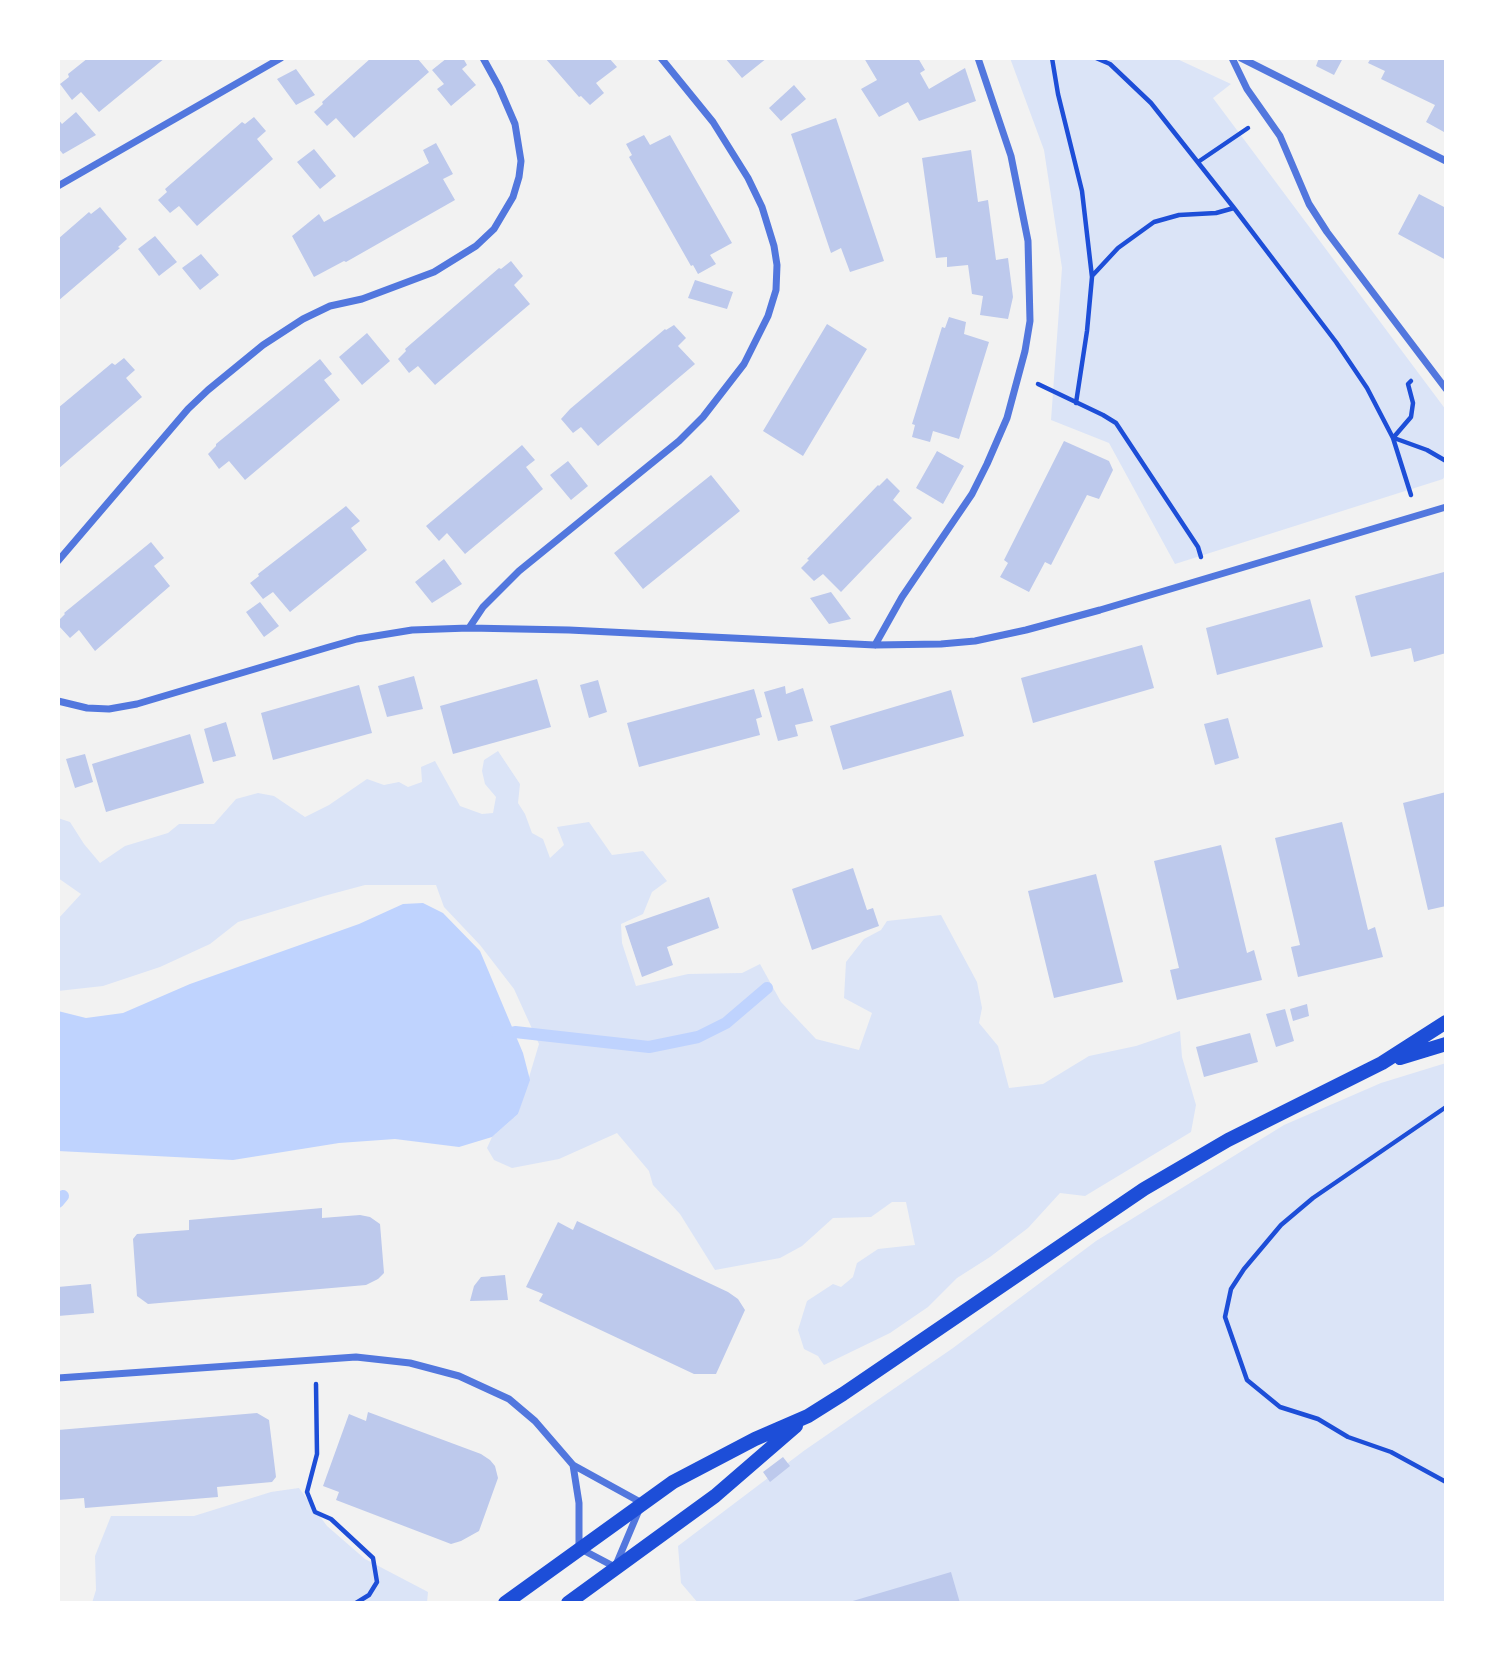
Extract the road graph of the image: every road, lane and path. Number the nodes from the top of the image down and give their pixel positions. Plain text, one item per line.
1 (281, 58) edge
2 (483, 58) edge
3 (660, 58) edge
4 (978, 58) edge
5 (1052, 58) edge
6 (1096, 58) edge
7 (1232, 58) edge
8 (1241, 58) edge
9 (1446, 161) edge
10 (58, 186) edge
11 (1234, 208) junction
12 (1092, 277) junction
13 (1429, 368) junction
14 (1018, 375) junction
15 (1446, 389) edge
16 (1076, 403) junction
17 (1393, 438) junction
18 (1446, 461) edge
19 (1446, 507) edge
20 (1418, 516) junction
21 (58, 561) edge
22 (1208, 578) junction
23 (469, 628) junction
24 (875, 645) junction
25 (58, 701) edge
26 (1446, 1022) edge
27 (1446, 1044) edge
28 (1381, 1063) junction
29 (1446, 1107) edge
30 (316, 1358) junction
31 (58, 1378) edge
32 (808, 1416) junction
33 (573, 1465) junction
34 (1446, 1482) edge
35 (642, 1503) junction
36 (579, 1548) junction
37 (615, 1567) junction
38 (356, 1603) edge
39 (505, 1603) edge
40 (568, 1603) edge

1 - 10 street
2 - 21 street
3 - 23 street
4 - 14 street
5 - 12 path
6 - 11 path
7 - 13 street
8 - 9 street
11 - 12 path
11 - 17 path
12 - 16 path
13 - 15 street
13 - 17 path
14 - 16 path
14 - 24 street
16 - 22 path
17 - 18 path
17 - 20 path
19 - 20 street
20 - 22 street
22 - 24 street
23 - 24 street
23 - 25 street
26 - 28 main road
27 - 28 main road
28 - 32 main road
29 - 34 path
30 - 31 street
30 - 33 street
30 - 38 path
32 - 35 main road
32 - 37 main road
33 - 35 street
33 - 36 street
35 - 36 main road
35 - 37 street
36 - 37 street
36 - 39 main road
37 - 40 main road

